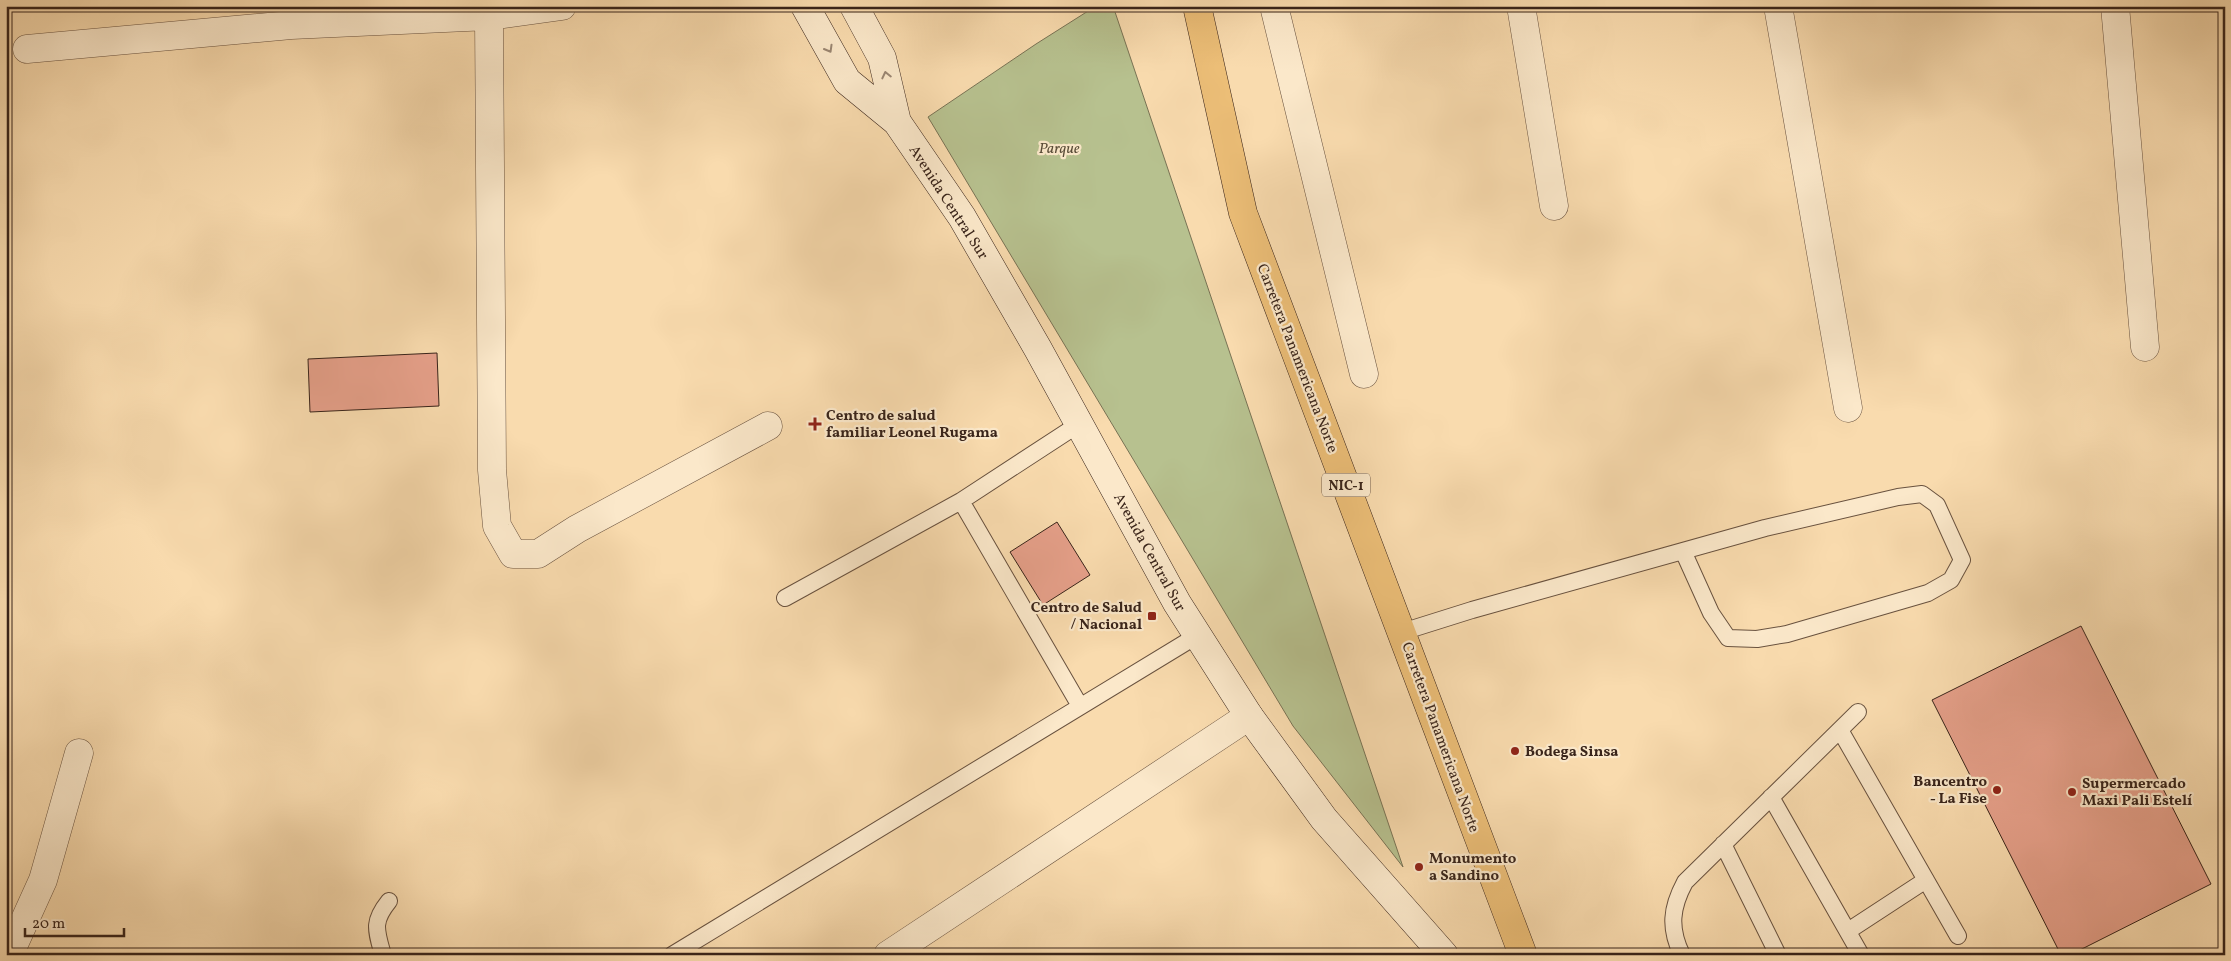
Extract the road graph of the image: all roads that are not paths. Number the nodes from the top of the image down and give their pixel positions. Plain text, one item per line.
1 (562, 6) edge
2 (805, 6) edge
3 (854, 6) edge
4 (1197, 6) edge
5 (1274, 6) edge
6 (1521, 6) edge
7 (1778, 6) edge
8 (2115, 6) edge
9 (290, 16) edge
10 (489, 16) junction
11 (27, 48) dead end
12 (897, 122) junction
13 (1554, 206) dead end
14 (2145, 347) dead end
15 (1364, 374) dead end
16 (1848, 408) dead end
17 (1079, 424) junction
18 (768, 426) dead end
19 (961, 501) junction
20 (1683, 551) junction
21 (785, 598) dead end
22 (1402, 632) junction
23 (1198, 635) junction
24 (1080, 706) junction
25 (1858, 712) dead end
26 (1249, 716) junction
27 (1840, 730) junction
28 (78, 753) dead end
29 (1771, 797) junction
30 (1723, 844) junction
31 (1926, 880) junction
32 (389, 901) dead end
33 (1848, 931) junction
34 (1958, 936) dead end
35 (893, 953) edge
36 (9, 955) edge
37 (383, 955) edge
38 (672, 955) edge
39 (1444, 955) edge
40 (1523, 955) edge
41 (1682, 955) edge
42 (1778, 955) edge
43 (1861, 955) edge

1 - 10 street
2 -> 12 street, Avenida Central Sur
12 -> 3 street, Avenida Central Sur
4 - 22 highway, Carretera Panamericana Norte / NIC-1
5 - 15 street
6 - 13 street
7 - 16 street
8 - 14 street
9 - 10 street
9 - 11 street
10 - 18 street
12 - 17 street, Avenida Central Sur
17 - 19 lane
17 - 23 street, Avenida Central Sur
19 - 21 lane
19 - 24 lane
20 - 20 lane
20 - 22 lane
22 - 40 highway, Carretera Panamericana Norte / NIC-1
23 - 24 lane
23 - 26 street, Avenida Central Sur
24 - 38 lane
25 - 27 lane
26 - 35 street
26 - 39 street, Avenida Central Sur
27 - 29 lane
27 - 31 lane
28 - 36 street
29 - 30 lane
29 - 33 lane
30 - 41 lane
30 - 42 lane
31 - 33 lane
31 - 34 lane
32 - 37 lane
33 - 43 lane

